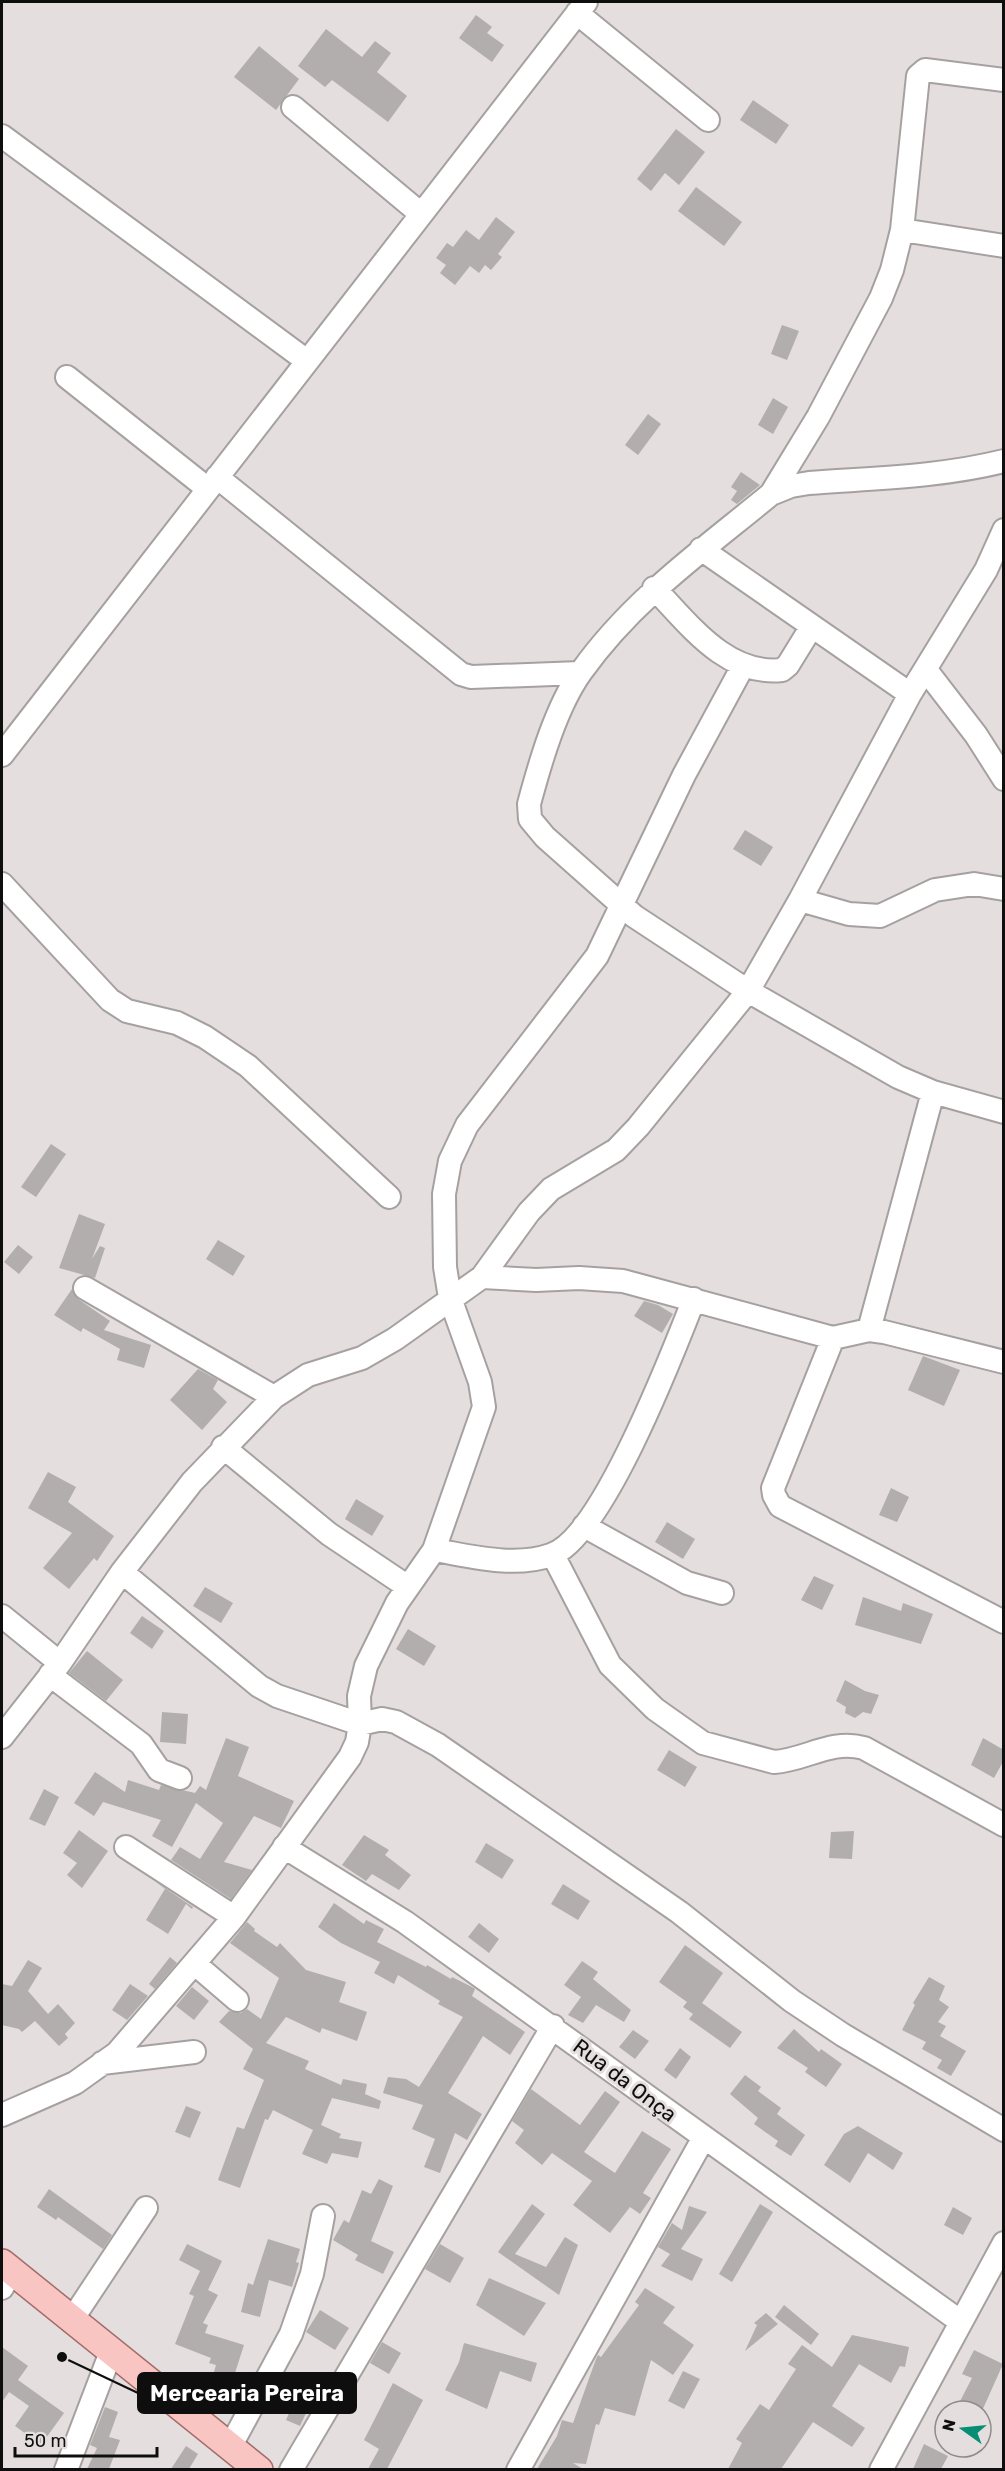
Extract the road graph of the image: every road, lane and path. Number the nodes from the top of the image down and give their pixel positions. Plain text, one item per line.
1 (582, 7) edge
2 (1004, 80) edge
3 (293, 107) dead end
4 (708, 120) dead end
5 (2, 136) edge
6 (421, 214) junction
7 (902, 230) junction
8 (1004, 246) edge
9 (307, 361) junction
10 (67, 377) dead end
11 (1004, 461) edge
12 (213, 483) junction
13 (771, 494) junction
14 (1004, 530) edge
15 (701, 549) junction
16 (654, 588) junction
17 (812, 626) junction
18 (743, 666) junction
19 (926, 670) junction
20 (580, 673) junction
21 (910, 694) junction
22 (2, 755) edge
23 (1004, 779) edge
24 (2, 884) edge
25 (1004, 889) edge
26 (800, 900) junction
27 (622, 905) junction
28 (748, 991) junction
29 (933, 1092) junction
30 (1004, 1112) edge
31 (389, 1197) dead end
32 (482, 1277) junction
33 (85, 1288) dead end
34 (450, 1298) junction
35 (694, 1299) junction
36 (869, 1330) junction
37 (833, 1338) junction
38 (1004, 1362) edge
39 (274, 1397) junction
40 (223, 1447) junction
41 (584, 1526) junction
42 (434, 1550) junction
43 (553, 1555) junction
44 (122, 1572) junction
45 (408, 1587) junction
46 (722, 1593) dead end
47 (2, 1616) edge
48 (1004, 1622) edge
49 (55, 1669) junction
50 (360, 1724) junction
51 (2, 1737) edge
52 (180, 1778) dead end
53 (1004, 1825) edge
54 (126, 1847) dead end
55 (284, 1847) junction
56 (234, 1917) junction
57 (195, 1964) junction
58 (237, 2001) dead end
59 (554, 2026) junction
60 (194, 2052) dead end
61 (102, 2063) junction
62 (2, 2115) edge
63 (1004, 2130) edge
64 (703, 2139) junction
65 (146, 2208) dead end
66 (323, 2216) dead end
67 (1004, 2243) edge
68 (5, 2274) edge
69 (72, 2321) junction
70 (961, 2322) junction
71 (111, 2352) junction
72 (240, 2460) edge
73 (66, 2469) edge
74 (291, 2469) edge
75 (518, 2469) edge
76 (881, 2469) edge

1 - 4 street
1 - 6 street
2 - 7 street
3 - 6 street
5 - 9 street
6 - 9 street
7 - 8 street
7 - 13 street
9 - 12 street
10 - 12 street
11 - 13 street
12 - 20 street
12 - 22 street
13 - 15 street
14 - 19 street
15 - 16 street
15 - 17 street
16 - 18 street
16 - 20 street
17 - 18 street
17 - 21 street
18 - 27 street
19 - 21 street
19 - 23 street
20 - 27 street
21 - 26 street
24 - 31 street
25 - 26 street
26 - 28 street
27 - 28 street
27 - 34 street
28 - 29 street
28 - 32 street
29 - 30 street
29 - 36 street
32 - 34 street
32 - 35 street
33 - 39 street
34 - 39 street
34 - 42 street
35 - 37 street
35 - 41 street
36 - 37 street
36 - 38 street
37 - 48 street
39 - 40 street
40 - 44 street
40 - 45 street
41 - 43 street
41 - 46 street
42 - 43 street
42 - 45 street
43 - 53 street
44 - 49 street
44 - 50 street
45 - 50 street
47 - 49 street
49 - 51 street
49 - 52 street
50 - 55 street
50 - 63 street
54 - 56 street
55 - 56 street
55 - 59 street, Rua da Onça
56 - 57 street
57 - 58 street
57 - 61 street
59 - 64 street, Rua da Onça
59 - 74 street
60 - 61 street
61 - 62 street
64 - 70 street, Rua da Onça
64 - 75 street
65 - 69 street
66 - 72 street
67 - 70 street
68 - 69 main road
69 - 71 main road
70 - 76 street
71 - 72 main road
71 - 73 street

